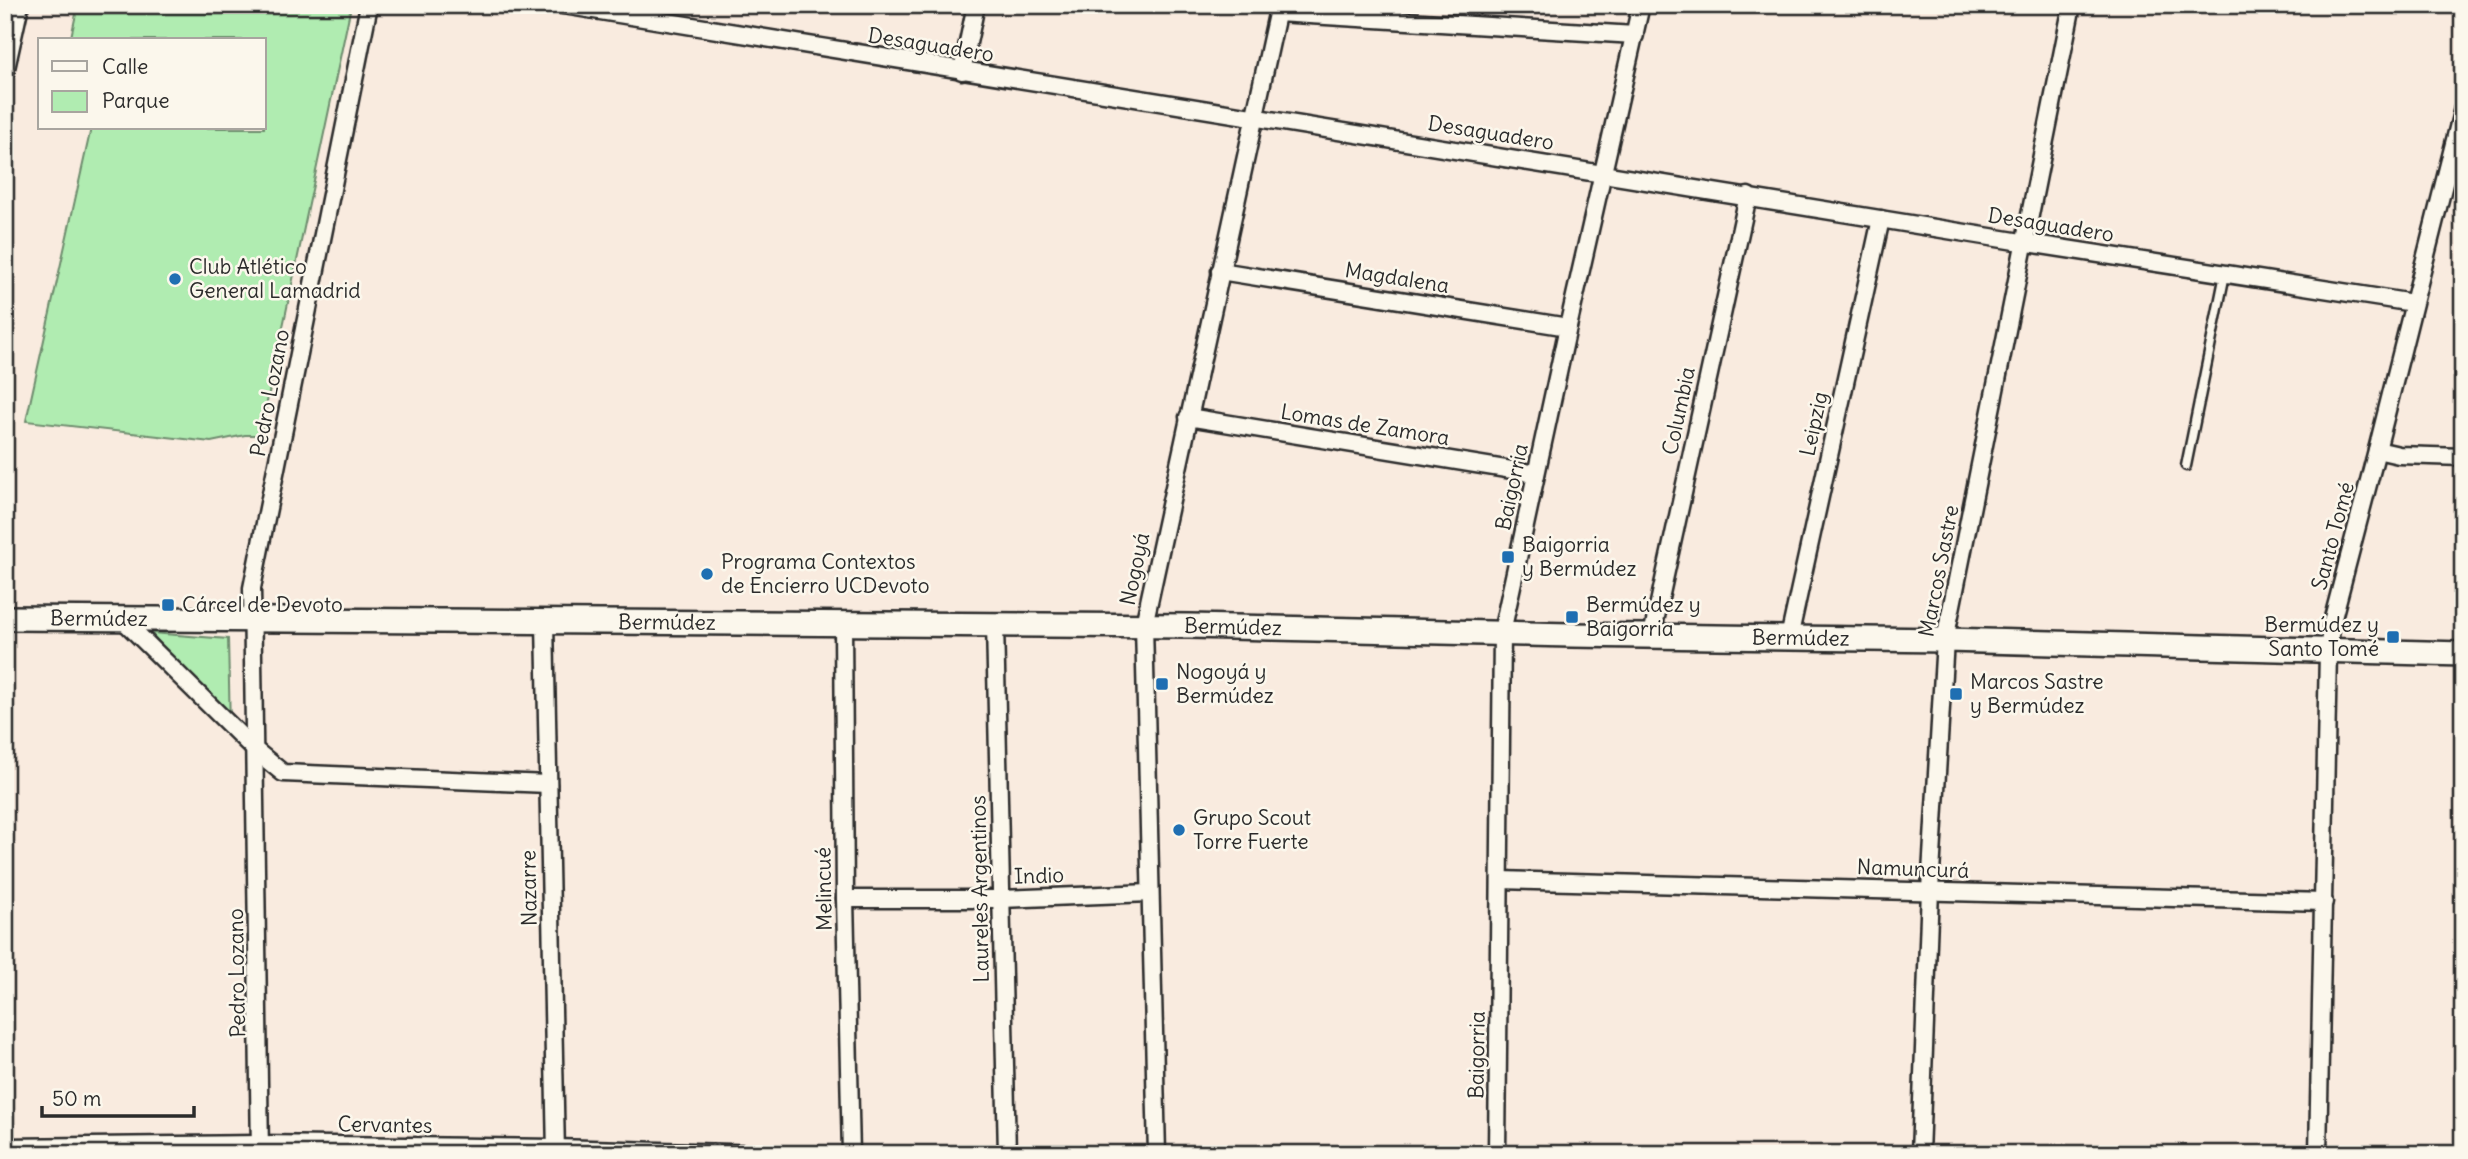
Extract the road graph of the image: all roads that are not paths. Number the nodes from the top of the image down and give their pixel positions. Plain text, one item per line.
1 (20, 5) edge
2 (369, 5) edge
3 (563, 5) edge
4 (976, 5) edge
5 (1641, 5) edge
6 (2071, 5) edge
7 (1278, 9) edge
8 (645, 12) edge
9 (1635, 35) junction
10 (8, 43) edge
11 (961, 71) junction
12 (5, 73) edge
13 (2463, 108) edge
14 (1255, 117) junction
15 (1604, 173) junction
16 (1748, 196) junction
17 (1881, 219) junction
18 (2025, 242) junction
19 (1220, 271) junction
20 (2225, 273) junction
21 (2413, 303) junction
22 (1568, 327) junction
23 (1188, 418) junction
24 (2378, 450) junction
25 (2463, 457) edge
26 (2186, 466) dead end
27 (1536, 474) junction
28 (5, 618) edge
29 (123, 620) junction
30 (251, 621) junction
31 (545, 622) junction
32 (844, 624) junction
33 (995, 624) junction
34 (1144, 625) junction
35 (1502, 632) junction
36 (1652, 635) junction
37 (1789, 638) junction
38 (1945, 640) junction
39 (2328, 651) junction
40 (2463, 654) edge
41 (255, 751) junction
42 (548, 785) junction
43 (1501, 880) junction
44 (1930, 890) junction
45 (1150, 893) junction
46 (845, 899) junction
47 (1001, 899) junction
48 (2324, 902) junction
49 (5, 1147) edge
50 (260, 1149) edge
51 (556, 1151) edge
52 (764, 1154) edge
53 (851, 1154) edge
54 (1007, 1154) edge
55 (1157, 1154) edge
56 (1497, 1154) edge
57 (1920, 1154) edge
58 (2318, 1154) edge

1 - 10 street
2 - 30 street, Pedro Lozano
3 - 8 street, Desaguadero
4 - 11 street
5 - 9 street, Baigorria
6 - 18 street, Marcos Sastre
7 - 9 street
7 - 14 street, Nogoyá
8 - 11 street, Desaguadero
9 - 15 street, Baigorria
10 - 12 street
11 - 14 street, Desaguadero
13 - 21 street, Santo Tomé
14 - 15 street, Desaguadero
14 - 19 street, Nogoyá
15 - 16 street, Desaguadero
15 - 22 street, Baigorria
16 - 17 street, Desaguadero
16 - 36 street, Columbia
17 - 18 street, Desaguadero
17 - 37 street, Leipzig
18 - 20 street, Desaguadero
18 - 38 street, Marcos Sastre
19 - 22 street, Magdalena
19 - 23 street, Nogoyá
20 - 21 street, Desaguadero
20 - 26 lane
21 - 24 street, Santo Tomé
22 - 27 street, Baigorria
23 - 27 street, Lomas de Zamora
23 - 34 street, Nogoyá
24 - 25 street
24 - 39 street, Santo Tomé
27 - 35 street, Baigorria
28 - 29 street, Bermúdez
29 - 30 street, Bermúdez
29 - 41 street
30 - 31 street, Bermúdez
30 - 41 street, Pedro Lozano
31 - 32 street, Bermúdez
31 - 42 street, Nazarre
32 - 33 street, Bermúdez
32 - 46 street, Melincué
33 - 34 street, Bermúdez
33 - 47 street, Laureles Argentinos
34 - 35 street, Bermúdez
34 - 45 street, Nogoyá
35 - 36 street, Bermúdez
35 - 43 street, Baigorria
36 - 37 street, Bermúdez
37 - 38 street, Bermúdez
38 - 39 street, Bermúdez
38 - 44 street, Marcos Sastre
39 - 40 street, Bermúdez
39 - 48 street, Santo Tomé
41 - 42 street
41 - 50 street, Pedro Lozano
42 - 51 street, Nazarre
43 - 44 street, Namuncurá
43 - 56 street, Baigorria
44 - 48 street, Namuncurá
44 - 57 street, Marcos Sastre
45 - 47 street, Indio
45 - 55 street, Nogoyá
46 - 47 street, Indio
46 - 53 street, Melincué
47 - 54 street, Laureles Argentinos
48 - 58 street, Santo Tomé
49 - 50 street, Cervantes
50 - 51 street, Cervantes
51 - 52 street, Cervantes

